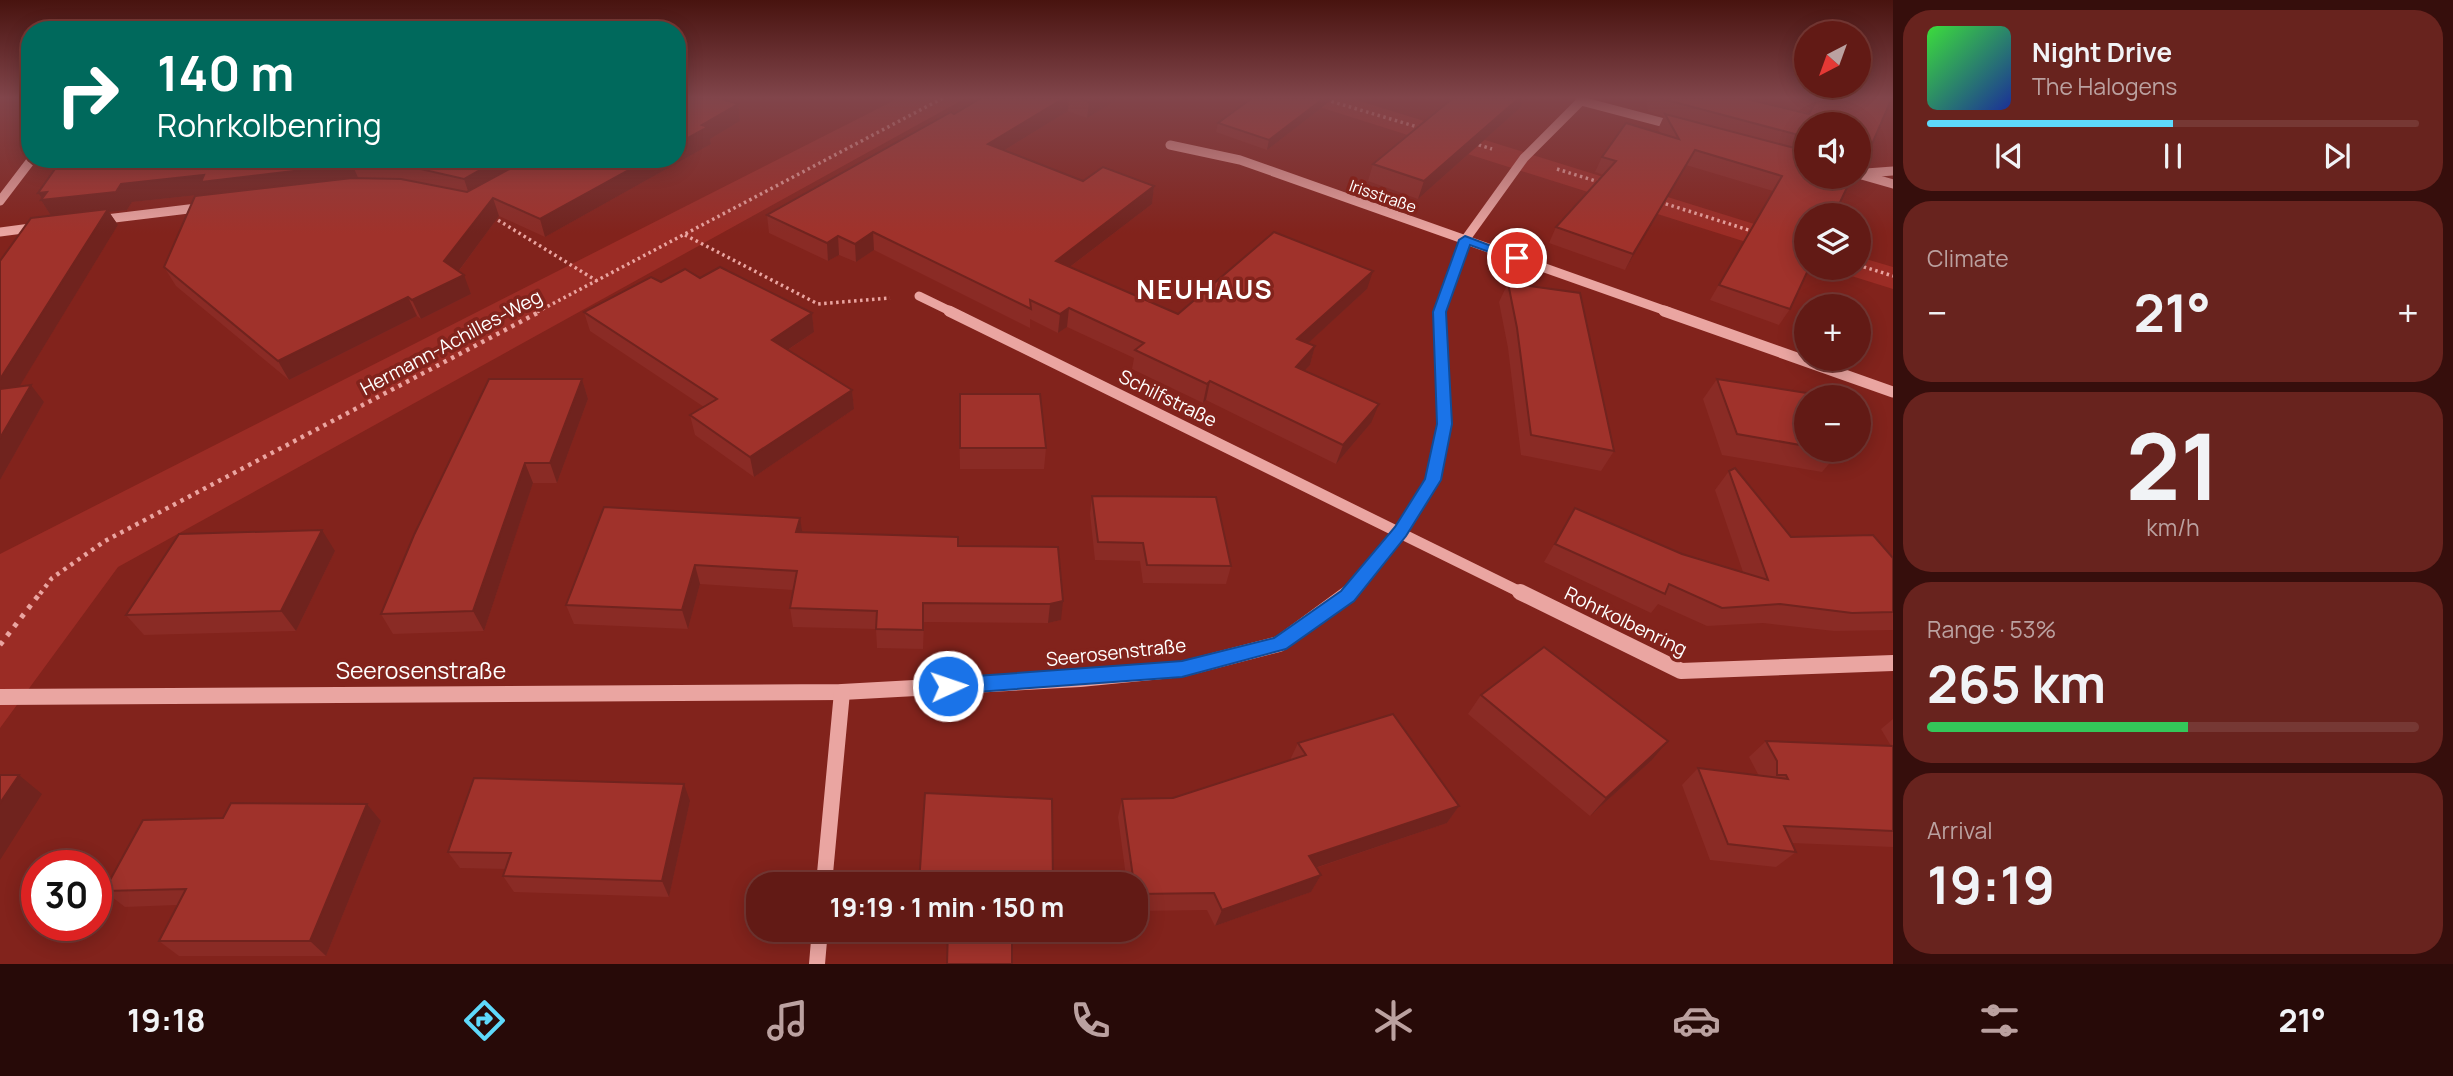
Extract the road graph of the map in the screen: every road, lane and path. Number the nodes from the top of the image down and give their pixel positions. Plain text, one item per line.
1 (858, 143) edge
2 (1473, 143) edge
3 (1539, 143) edge
4 (1170, 145) dead end
5 (1524, 158) junction
6 (25, 168) edge
7 (1893, 171) edge
8 (1871, 173) edge
9 (1871, 178) edge
10 (1893, 184) edge
11 (1614, 187) edge
12 (1652, 199) edge
13 (0, 201) edge
14 (221, 205) edge
15 (482, 211) edge
16 (83, 222) edge
17 (55, 225) edge
18 (0, 232) edge
19 (1755, 232) edge
20 (685, 235) junction
21 (1465, 240) junction
22 (1871, 269) edge
23 (1893, 276) edge
24 (597, 281) junction
25 (919, 296) joint
26 (1893, 392) edge
27 (1401, 532) junction
28 (0, 645) edge
29 (1893, 663) edge
30 (842, 692) junction
31 (0, 697) edge
32 (825, 872) edge
33 (819, 942) edge
34 (817, 964) edge

1 - 20 path, Hermann-Achilles-Weg
2 - 5 path
3 - 5 street, Seerosenstraße
4 - 21 street, Irisstraße
5 - 11 path
5 - 21 street, Seerosenstraße
6 - 13 street
7 - 8 street
9 - 10 street
12 - 19 path
14 - 16 street
15 - 24 path
17 - 18 street
20 - 24 path, Hermann-Achilles-Weg
20 - 25 path
21 - 26 street
21 - 27 street, Seerosenstraße
22 - 23 path
24 - 28 path, Hermann-Achilles-Weg
25 - 27 street, Schilfstraße
27 - 29 street, Rohrkolbenring
27 - 30 street, Seerosenstraße
30 - 31 street, Seerosenstraße
30 - 32 street
33 - 34 street

